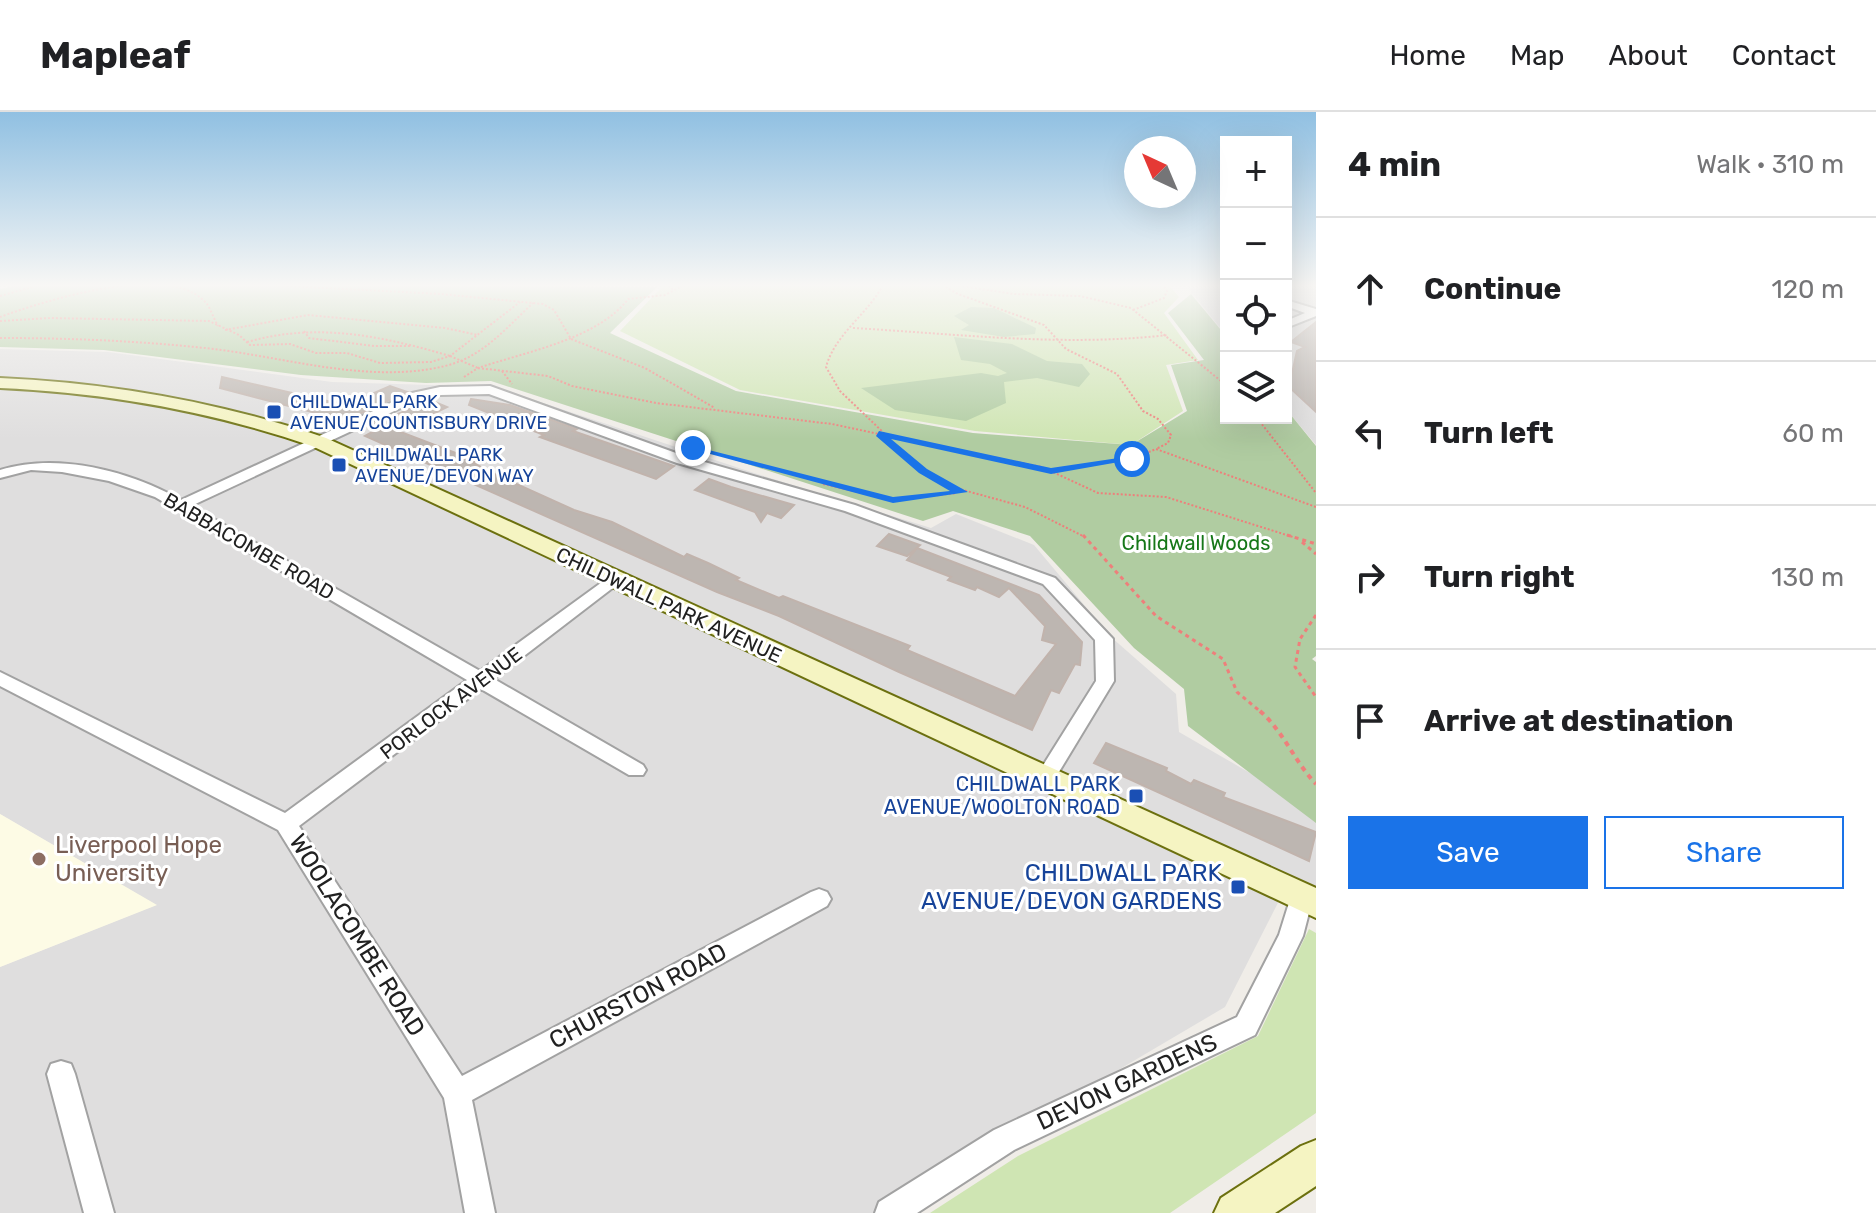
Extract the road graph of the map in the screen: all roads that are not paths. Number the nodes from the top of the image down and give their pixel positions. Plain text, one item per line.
1 (0, 383) edge
2 (319, 442) junction
3 (0, 474) edge
4 (182, 505) junction
5 (615, 580) junction
6 (0, 678) edge
7 (482, 680) junction
8 (636, 770) dead end
9 (1044, 780) junction
10 (286, 824) junction
11 (819, 899) dead end
12 (1309, 900) edge
13 (61, 1074) dead end
14 (457, 1093) junction
15 (1316, 1161) edge
16 (99, 1213) edge
17 (480, 1213) edge
18 (890, 1213) edge
19 (1236, 1213) edge

1 - 2 street, CHILDWALL PARK AVENUE
2 - 4 street
2 - 5 street, CHILDWALL PARK AVENUE
2 - 9 street
3 - 4 street, BABBACOMBE ROAD
4 - 7 street, BABBACOMBE ROAD
5 - 7 street, PORLOCK AVENUE
5 - 9 street, CHILDWALL PARK AVENUE
6 - 10 street, WOOLACOMBE ROAD
7 - 8 street, BABBACOMBE ROAD
7 - 10 street, PORLOCK AVENUE
9 - 12 street, CHILDWALL PARK AVENUE
10 - 14 street, WOOLACOMBE ROAD
11 - 14 street, CHURSTON ROAD
12 - 18 street, DEVON GARDENS
13 - 16 street
14 - 17 street, WOOLACOMBE ROAD
15 - 19 street

